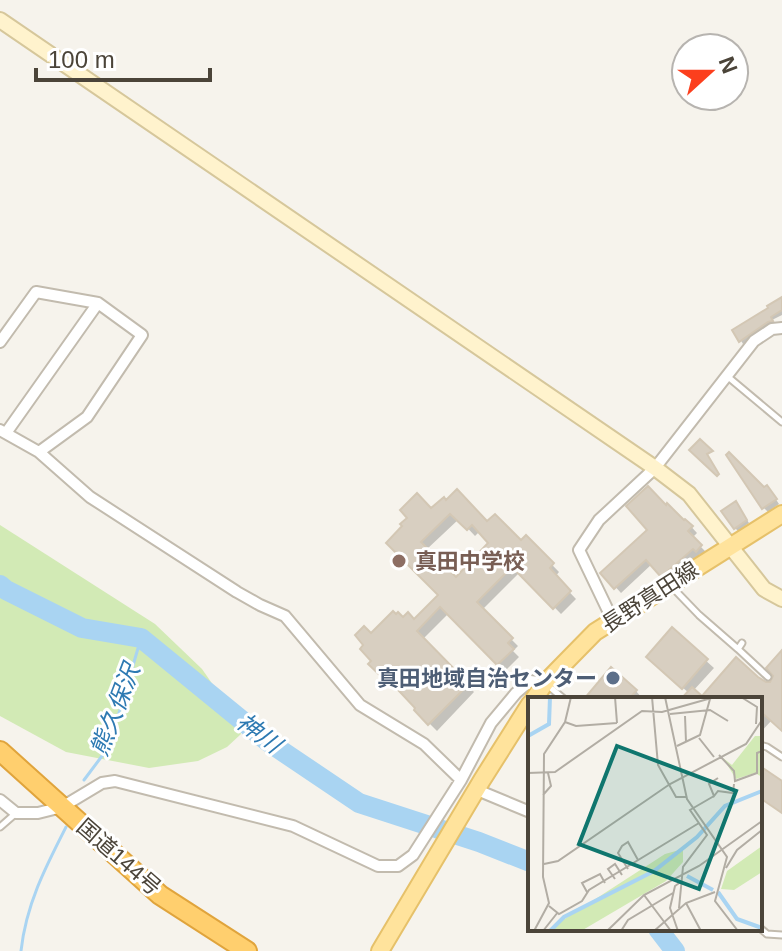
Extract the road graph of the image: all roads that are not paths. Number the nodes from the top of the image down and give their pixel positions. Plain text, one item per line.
1 (0, 20) edge
2 (98, 303) junction
3 (782, 328) edge
4 (1, 338) edge
5 (727, 375) junction
6 (782, 422) edge
7 (3, 432) edge
8 (39, 452) junction
9 (655, 468) junction
10 (782, 514) edge
11 (730, 546) junction
12 (669, 585) junction
13 (782, 599) edge
14 (613, 621) junction
15 (768, 677) dead end
16 (545, 683) junction
17 (535, 697) edge
18 (562, 697) edge
19 (528, 707) edge
20 (762, 746) edge
21 (0, 751) edge
22 (782, 757) edge
23 (461, 780) junction
24 (478, 793) junction
25 (0, 800) edge
26 (62, 807) junction
27 (528, 811) edge
28 (16, 813) junction
29 (0, 827) edge
30 (762, 930) edge
31 (782, 935) edge
32 (247, 951) edge
33 (380, 951) edge

1 - 9 street
2 - 4 street
2 - 7 street
2 - 8 street
3 - 5 street
5 - 6 lane
5 - 9 street
7 - 8 street
8 - 23 street
9 - 11 street
9 - 14 street
10 - 11 main road, 長野真田線
11 - 12 main road, 長野真田線
11 - 13 street
12 - 14 main road, 長野真田線
12 - 15 lane
14 - 16 main road, 長野真田線
16 - 17 main road, 長野真田線
16 - 18 lane
16 - 23 street
19 - 24 main road
20 - 22 lane
21 - 26 highway, 国道144号
23 - 26 street
24 - 27 street
24 - 33 main road
25 - 28 street
26 - 28 street
26 - 32 highway, 国道144号
28 - 29 lane
30 - 31 lane

